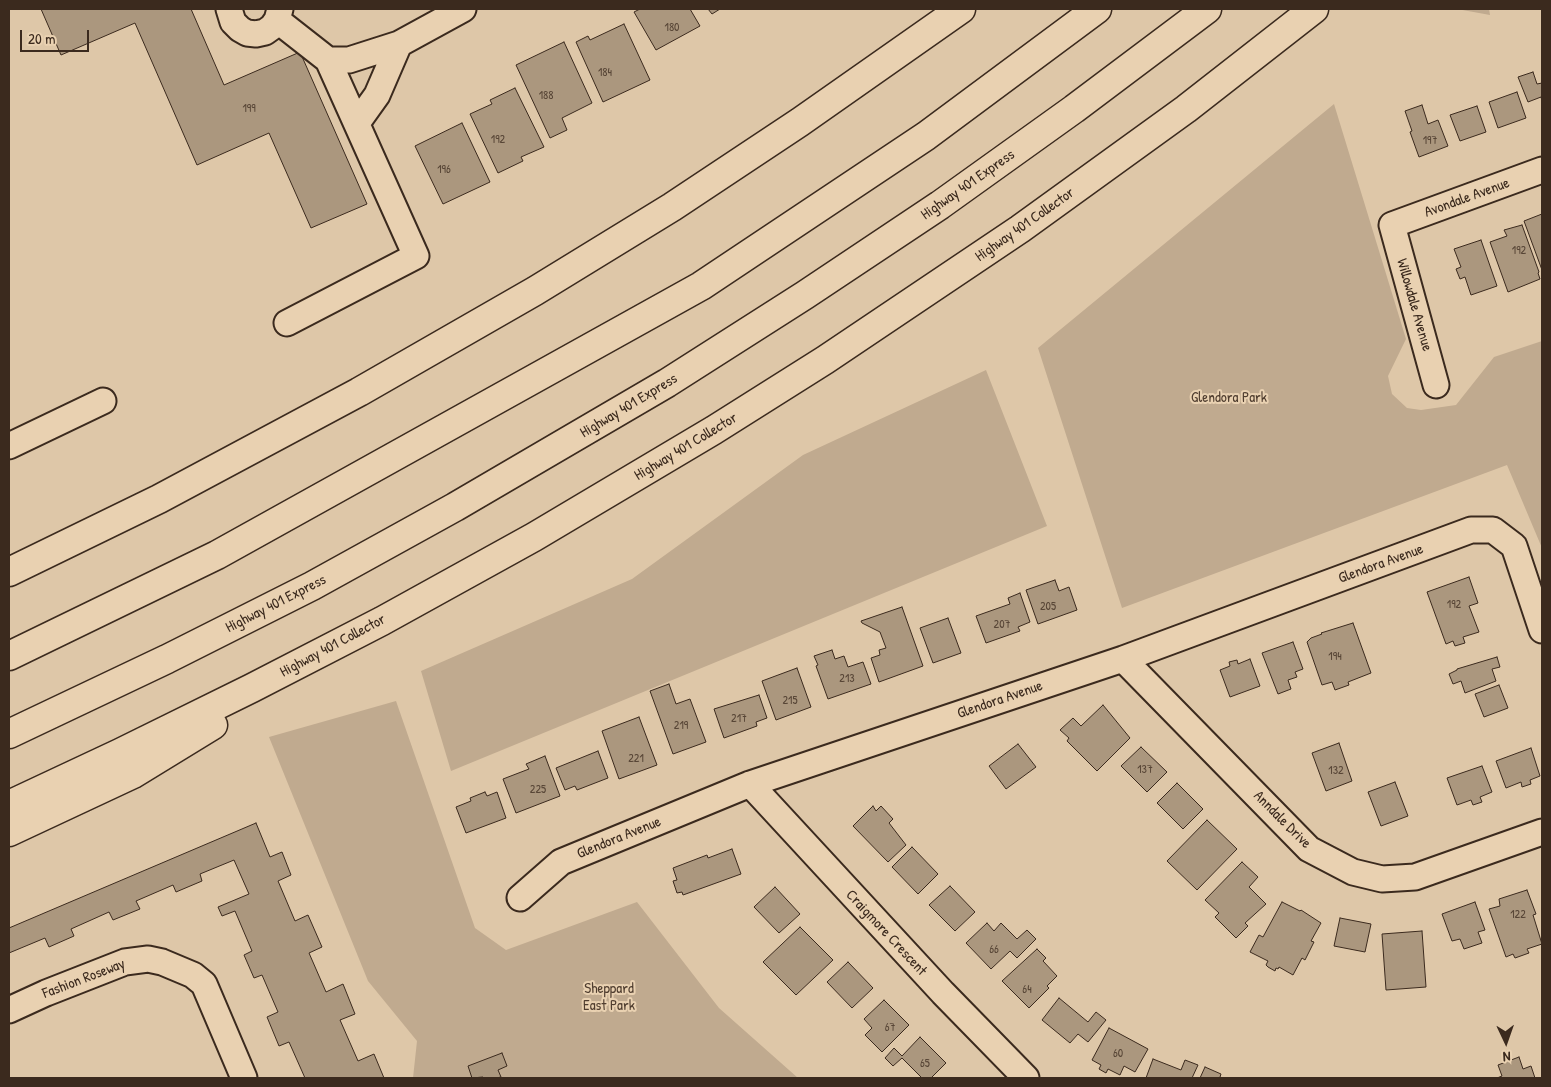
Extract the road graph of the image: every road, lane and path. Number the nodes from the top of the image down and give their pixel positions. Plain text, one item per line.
1 (229, 9) edge
2 (463, 9) edge
3 (961, 9) edge
4 (1097, 9) edge
5 (1207, 9) edge
6 (1314, 9) edge
7 (279, 15) edge
8 (399, 44) junction
9 (328, 60) junction
10 (357, 123) junction
11 (1542, 170) edge
12 (1392, 225) joint
13 (287, 323) dead end
14 (1436, 385) dead end
15 (103, 401) dead end
16 (9, 446) edge
17 (9, 572) edge
18 (382, 621) junction
19 (1542, 630) edge
20 (9, 656) edge
21 (1123, 659) junction
22 (9, 734) edge
23 (750, 784) junction
24 (9, 805) edge
25 (9, 832) edge
26 (1542, 832) edge
27 (520, 898) dead end
28 (9, 1010) edge
29 (244, 1078) edge
30 (1026, 1078) edge

1 - 7 street
2 - 8 street
3 - 17 highway
4 - 20 highway
5 - 22 highway, Highway 401 Express
6 - 18 highway, Highway 401 Collector
7 - 9 street
8 - 9 street
8 - 10 street
9 - 10 street
10 - 13 street
11 - 12 street, Avondale Avenue
12 - 14 street, Willowdale Avenue
15 - 16 street
18 - 24 highway, Highway 401 Collector
18 - 25 highway
19 - 21 street, Glendora Avenue
21 - 23 street, Glendora Avenue
21 - 26 street, Anndale Drive
23 - 27 street, Glendora Avenue
23 - 30 street, Craigmore Crescent
28 - 29 street, Fashion Roseway

